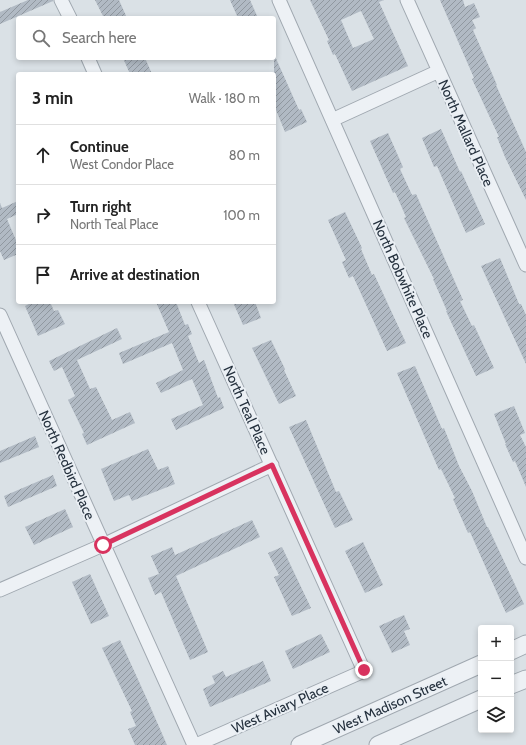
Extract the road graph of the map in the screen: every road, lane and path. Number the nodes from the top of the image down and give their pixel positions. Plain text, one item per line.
1 (62, 0) edge
2 (279, 0) edge
3 (407, 0) edge
4 (69, 16) edge
5 (89, 60) edge
6 (439, 71) junction
7 (94, 72) edge
8 (332, 120) junction
9 (526, 265) edge
10 (199, 304) edge
11 (0, 315) edge
12 (272, 465) junction
13 (103, 545) junction
14 (526, 558) edge
15 (0, 590) edge
16 (526, 644) edge
17 (514, 650) edge
18 (478, 665) edge
19 (364, 670) joint
20 (526, 679) edge
21 (514, 685) edge
22 (478, 700) edge
23 (195, 745) edge
24 (300, 745) edge
25 (378, 745) edge

1 - 4 street
2 - 8 street, North Bobwhite Place
3 - 6 street, North Mallard Place
5 - 7 street
6 - 8 street
6 - 9 street, North Mallard Place
8 - 14 street, North Bobwhite Place
10 - 12 street, North Teal Place
11 - 13 street, North Redbird Place
12 - 13 street
12 - 19 street, North Teal Place
13 - 15 street
13 - 23 street, North Redbird Place
16 - 17 street
18 - 24 street, West Madison Street
19 - 23 street, West Aviary Place
20 - 21 street
22 - 25 street

